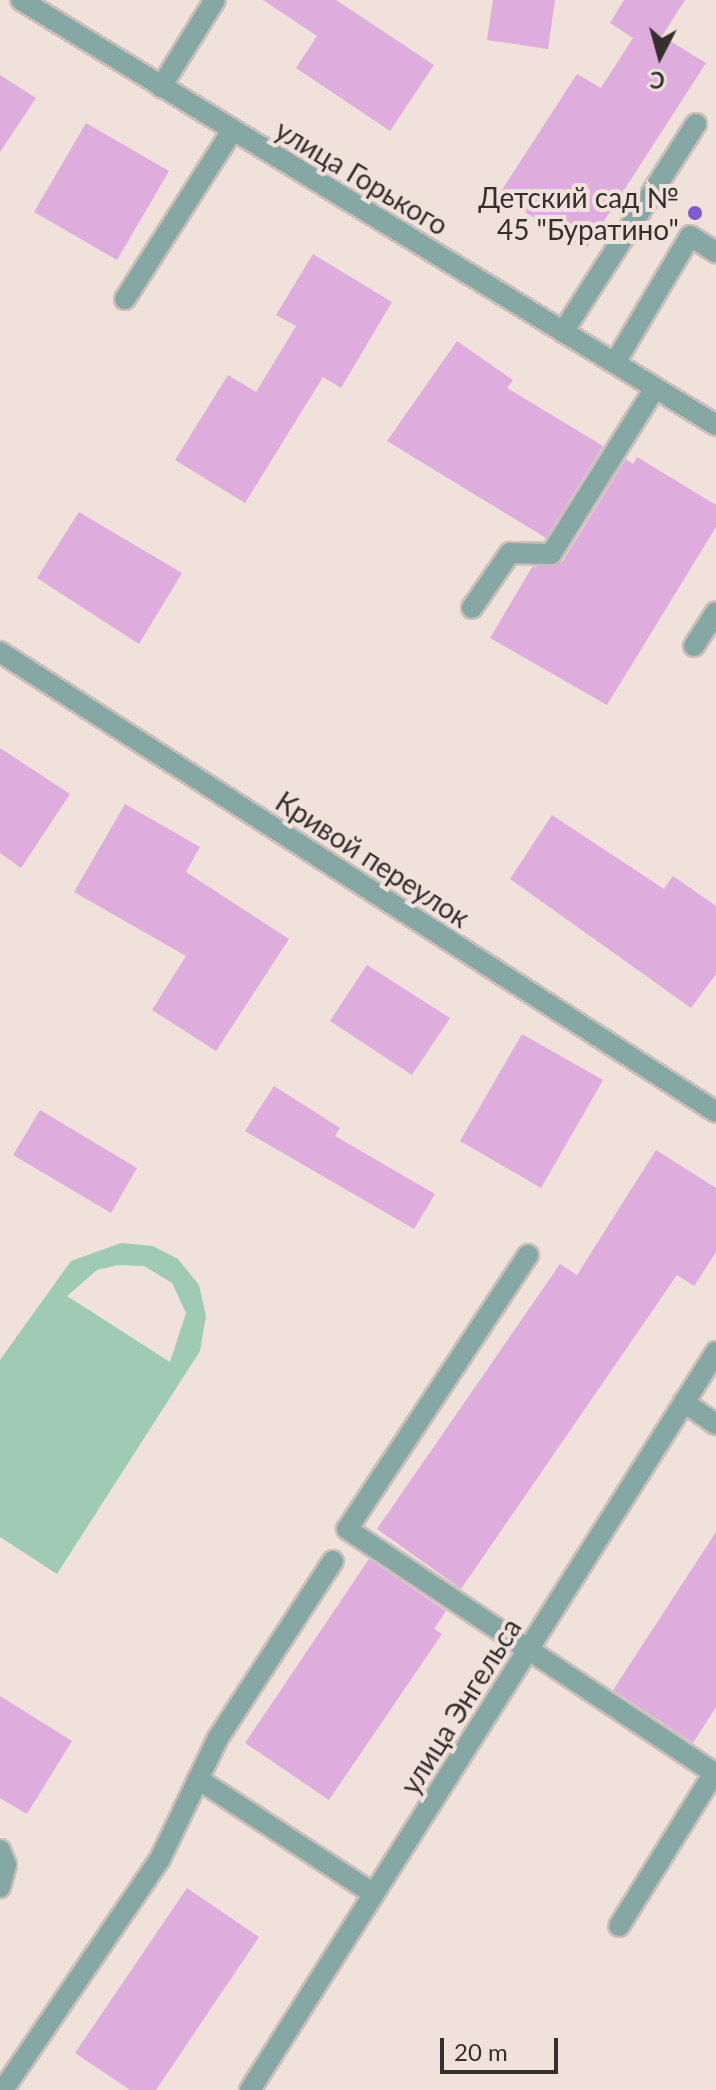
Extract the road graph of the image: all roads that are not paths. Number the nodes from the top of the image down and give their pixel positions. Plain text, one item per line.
1 (21, 0) edge
2 (215, 0) edge
3 (161, 87) junction
4 (696, 124) dead end
5 (232, 131) junction
6 (716, 252) edge
7 (125, 299) dead end
8 (563, 332) junction
9 (615, 363) junction
10 (655, 388) junction
11 (716, 425) edge
12 (472, 608) dead end
13 (716, 612) edge
14 (694, 646) dead end
15 (0, 652) edge
16 (716, 1112) edge
17 (528, 1255) dead end
18 (716, 1352) edge
19 (684, 1402) junction
20 (716, 1424) edge
21 (333, 1561) dead end
22 (530, 1646) junction
23 (715, 1771) edge
24 (198, 1779) junction
25 (0, 1850) edge
26 (0, 1887) edge
27 (374, 1894) junction
28 (619, 1926) dead end
29 (3, 2090) edge
30 (250, 2090) edge

1 - 3 street, улица Горького
2 - 3 street
3 - 5 street, улица Горького
4 - 8 street
5 - 7 street
5 - 8 street, улица Горького
6 - 9 street
8 - 9 street, улица Горького
9 - 10 street, улица Горького
10 - 11 street, улица Горького
10 - 12 street
13 - 14 street
15 - 16 street, Кривой переулок
17 - 22 street
18 - 19 street, улица Энгельса
19 - 20 street
19 - 22 street, улица Энгельса
21 - 24 street
22 - 23 street
22 - 27 street, улица Энгельса
23 - 28 street
24 - 27 street
24 - 29 street
25 - 26 street
27 - 30 street, улица Энгельса

